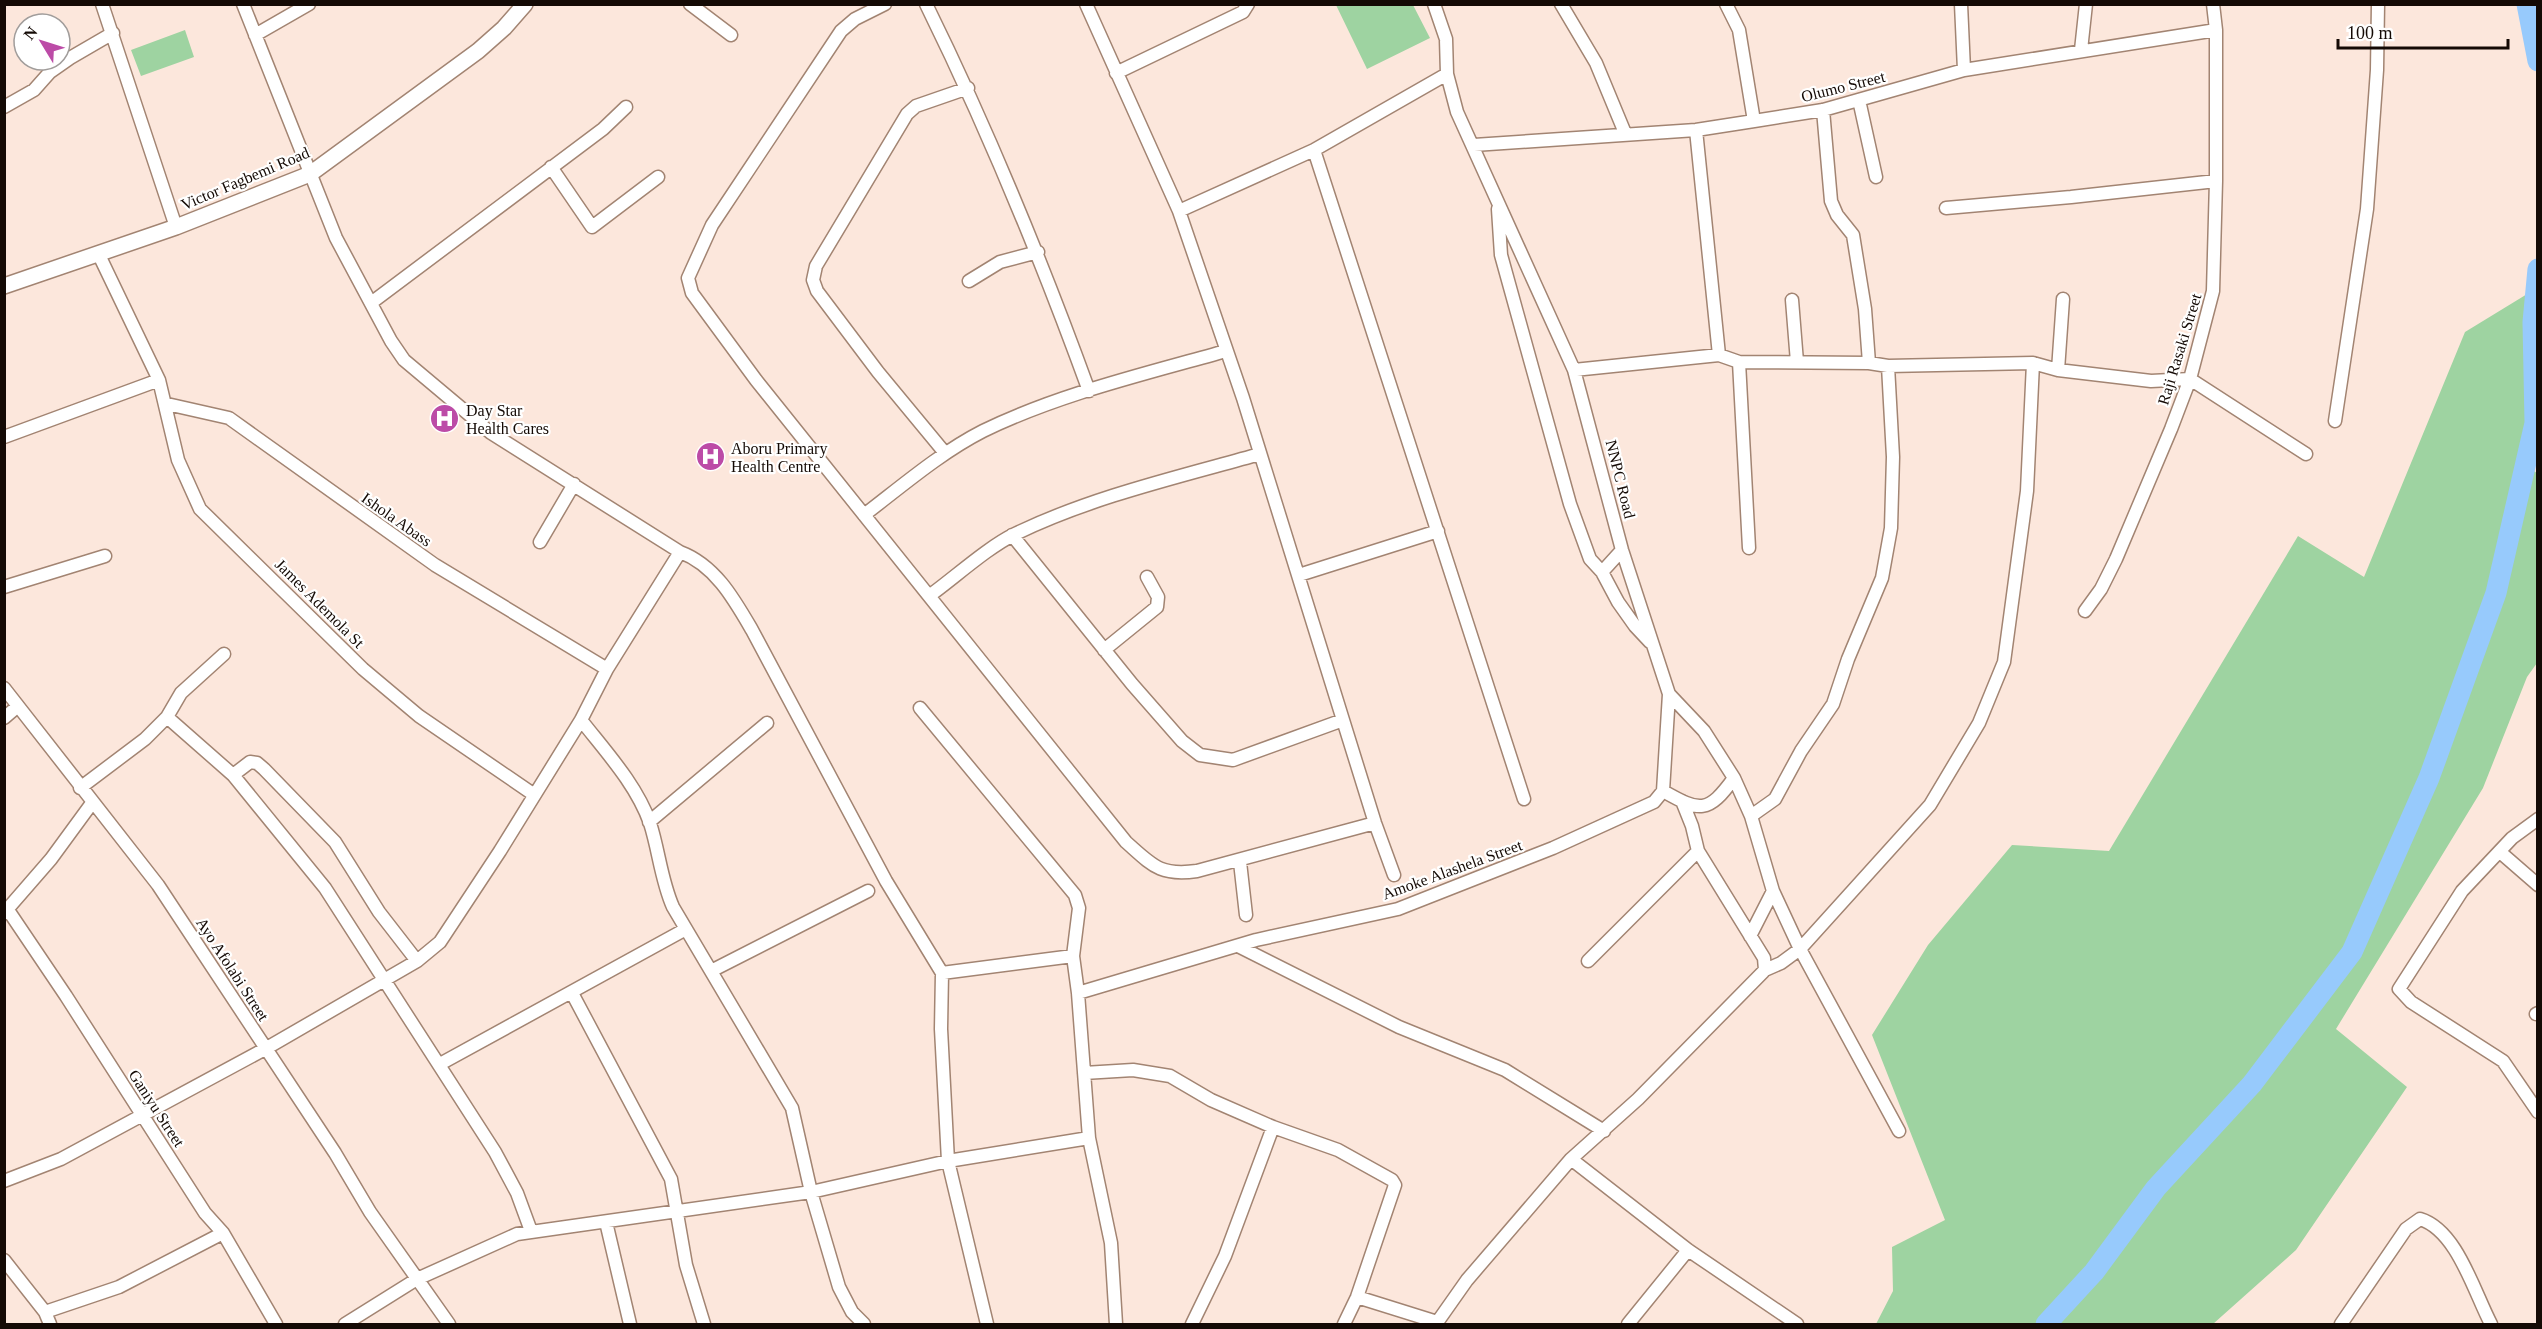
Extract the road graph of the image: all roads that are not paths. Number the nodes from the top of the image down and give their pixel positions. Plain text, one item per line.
1 (102, 4) edge
2 (243, 4) edge
3 (309, 4) edge
4 (525, 4) edge
5 (690, 4) edge
6 (885, 4) edge
7 (926, 4) edge
8 (1086, 4) edge
9 (1248, 4) edge
10 (1434, 4) edge
11 (1561, 4) edge
12 (1726, 4) edge
13 (1961, 4) edge
14 (2086, 4) edge
15 (2213, 4) edge
16 (2378, 4) edge
17 (2216, 30) junction
18 (113, 33) junction
19 (255, 35) junction
20 (731, 35) dead end
21 (2081, 50) junction
22 (1964, 70) junction
23 (1116, 73) junction
24 (1447, 75) junction
25 (968, 88) junction
26 (1859, 100) junction
27 (626, 107) dead end
28 (4, 108) edge
29 (1823, 110) junction
30 (1754, 121) junction
31 (1696, 130) junction
32 (1625, 133) junction
33 (1474, 145) junction
34 (1314, 150) junction
35 (551, 167) junction
36 (310, 174) junction
37 (658, 177) dead end
38 (1876, 177) dead end
39 (2216, 181) junction
40 (1497, 200) junction
41 (1946, 208) dead end
42 (1179, 211) junction
43 (176, 226) junction
44 (1038, 252) junction
45 (99, 255) junction
46 (969, 281) dead end
47 (4, 286) edge
48 (2063, 298) dead end
49 (1792, 300) dead end
50 (371, 303) junction
51 (1226, 351) junction
52 (1719, 356) junction
53 (1739, 362) junction
54 (1797, 362) junction
55 (1869, 363) junction
56 (2033, 363) junction
57 (1888, 366) junction
58 (1574, 369) junction
59 (2058, 370) junction
60 (2190, 379) junction
61 (159, 380) junction
62 (1089, 391) junction
63 (167, 404) junction
64 (2335, 421) dead end
65 (4, 437) edge
66 (945, 453) junction
67 (1260, 454) junction
68 (2306, 454) dead end
69 (574, 484) junction
70 (864, 515) junction
71 (1438, 531) junction
72 (1012, 535) junction
73 (540, 543) dead end
74 (1749, 548) dead end
75 (1622, 550) junction
76 (680, 552) junction
77 (105, 556) dead end
78 (1602, 572) junction
79 (1299, 575) junction
80 (1147, 577) dead end
81 (4, 587) edge
82 (929, 596) junction
83 (2085, 611) dead end
84 (1653, 645) junction
85 (1104, 650) junction
86 (224, 654) dead end
87 (607, 669) junction
88 (4, 688) edge
89 (1670, 694) junction
90 (18, 706) junction
91 (920, 708) dead end
92 (167, 717) junction
93 (4, 718) edge
94 (580, 720) junction
95 (1343, 720) junction
96 (767, 723) dead end
97 (233, 775) junction
98 (1734, 778) junction
99 (81, 788) junction
100 (1663, 791) junction
101 (533, 794) junction
102 (1524, 799) dead end
103 (1682, 801) junction
104 (92, 803) junction
105 (1752, 816) junction
106 (2538, 819) edge
107 (650, 822) junction
108 (1375, 823) junction
109 (1698, 851) junction
110 (2500, 852) junction
111 (1240, 862) junction
112 (1394, 875) dead end
113 (2538, 885) edge
114 (868, 891) dead end
115 (1773, 891) junction
116 (6, 912) edge
117 (1246, 915) dead end
118 (686, 929) junction
119 (1750, 936) junction
120 (1238, 946) junction
121 (1800, 949) junction
122 (1073, 956) junction
123 (417, 961) junction
124 (1588, 961) dead end
125 (1765, 970) junction
126 (711, 971) junction
127 (942, 974) junction
128 (384, 980) junction
129 (572, 993) junction
130 (1078, 993) junction
131 (265, 1048) junction
132 (440, 1064) junction
133 (1084, 1073) junction
134 (2538, 1112) edge
135 (142, 1115) junction
136 (1273, 1127) junction
137 (1604, 1131) junction
138 (1899, 1131) dead end
139 (1089, 1138) junction
140 (1572, 1160) junction
141 (948, 1161) junction
142 (4, 1181) edge
143 (811, 1192) junction
144 (675, 1211) junction
145 (606, 1222) junction
146 (531, 1231) junction
147 (223, 1233) junction
148 (1688, 1250) junction
149 (4, 1260) edge
150 (417, 1279) junction
151 (1357, 1297) junction
152 (45, 1312) junction
153 (1437, 1323) edge
154 (50, 1324) edge
155 (276, 1324) edge
156 (345, 1324) edge
157 (449, 1324) edge
158 (630, 1324) edge
159 (704, 1324) edge
160 (864, 1324) edge
161 (987, 1324) edge
162 (1116, 1324) edge
163 (1192, 1324) edge
164 (1344, 1324) edge
165 (1628, 1324) edge
166 (1797, 1324) edge
167 (2341, 1324) edge
168 (2491, 1324) edge

1 - 18 street
2 - 19 street
3 - 19 street
4 - 36 street, Victor Fagbemi Road
5 - 20 street
6 - 70 street
7 - 25 street
8 - 23 street
9 - 23 street
10 - 24 street, NNPC Road
11 - 32 street
12 - 30 street
13 - 22 street
14 - 21 street
15 - 17 street, Raji Rasaki Street
16 - 64 street
17 - 21 street, Olumo Street
17 - 39 street, Raji Rasaki Street
18 - 28 street
18 - 43 street
19 - 36 street
21 - 22 street, Olumo Street
22 - 26 street, Olumo Street
23 - 42 street
24 - 33 street, NNPC Road
24 - 34 street
25 - 44 street
25 - 66 street
26 - 29 street, Olumo Street
26 - 38 street
27 - 35 street
29 - 30 street, Olumo Street
29 - 55 street
30 - 31 street, Olumo Street
31 - 32 street, Olumo Street
31 - 52 street
32 - 33 street, Olumo Street
33 - 40 street, NNPC Road
34 - 42 street
34 - 71 street
35 - 37 street
35 - 50 street
36 - 43 street, Victor Fagbemi Road
36 - 50 street
39 - 41 street
39 - 60 street, Raji Rasaki Street
40 - 58 street, NNPC Road
40 - 78 street
42 - 51 street
43 - 45 street, Victor Fagbemi Road
44 - 46 street
44 - 62 street
45 - 47 street, Victor Fagbemi Road
45 - 61 street, James Ademola St
48 - 59 street
49 - 54 street
50 - 69 street
51 - 62 street
51 - 67 street
52 - 53 street
52 - 58 street
53 - 54 street
53 - 74 street
54 - 55 street
55 - 57 street
56 - 57 street
56 - 59 street
56 - 121 street
57 - 105 street
58 - 75 street, NNPC Road
59 - 60 street
60 - 68 street
60 - 83 street, Raji Rasaki Street
61 - 63 street, James Ademola St
61 - 65 street
62 - 66 street
63 - 87 street, Ishola Abass
63 - 101 street, James Ademola St
66 - 70 street
67 - 72 street
67 - 79 street
69 - 73 street
69 - 76 street
70 - 82 street
71 - 79 street
71 - 102 street
72 - 82 street
72 - 85 street
75 - 78 street
75 - 84 street, NNPC Road
76 - 87 street
76 - 127 street
77 - 81 street
78 - 84 street
79 - 95 street
80 - 85 street
82 - 111 street
84 - 89 street, NNPC Road
85 - 95 street
86 - 92 street
87 - 94 street
88 - 90 street, Ayo Afolabi Street
89 - 98 street, NNPC Road
89 - 100 street
90 - 93 street
90 - 99 street, Ayo Afolabi Street
91 - 122 street
92 - 97 street
92 - 99 street
94 - 101 street
94 - 107 street
95 - 108 street
96 - 107 street
97 - 123 street
97 - 128 street
98 - 103 street
98 - 105 street, NNPC Road
99 - 104 street, Ayo Afolabi Street
100 - 103 street
100 - 120 street, Amoke Alashela Street
101 - 123 street
103 - 109 street
104 - 116 street
104 - 131 street, Ayo Afolabi Street
105 - 115 street, NNPC Road
106 - 110 street
107 - 118 street
108 - 111 street
108 - 112 street
109 - 119 street
109 - 124 street
110 - 113 street
110 - 134 street
111 - 117 street
114 - 126 street
115 - 119 street
115 - 121 street, NNPC Road
116 - 135 street, Ganiyu Street
118 - 126 street
118 - 129 street
119 - 125 street
120 - 130 street, Amoke Alashela Street
120 - 137 street
121 - 125 street
121 - 138 street, NNPC Road
122 - 127 street
122 - 130 street
123 - 128 street
125 - 137 street
126 - 143 street
127 - 141 street
128 - 131 street
128 - 132 street
129 - 132 street
129 - 144 street
130 - 133 street
131 - 135 street
131 - 150 street, Ayo Afolabi Street
132 - 146 street
133 - 136 street
133 - 139 street
135 - 142 street
135 - 147 street, Ganiyu Street
136 - 151 street
136 - 163 street
137 - 140 street
139 - 141 street
139 - 162 street
140 - 148 street
140 - 153 street
141 - 143 street
141 - 161 street
143 - 144 street
143 - 160 street
144 - 145 street
144 - 159 street
145 - 146 street
145 - 158 street
146 - 150 street
147 - 152 street
147 - 155 street, Ganiyu Street
148 - 165 street
148 - 166 street
149 - 152 street
150 - 156 street
150 - 157 street, Ayo Afolabi Street
151 - 153 street
151 - 164 street
152 - 154 street
167 - 168 street

